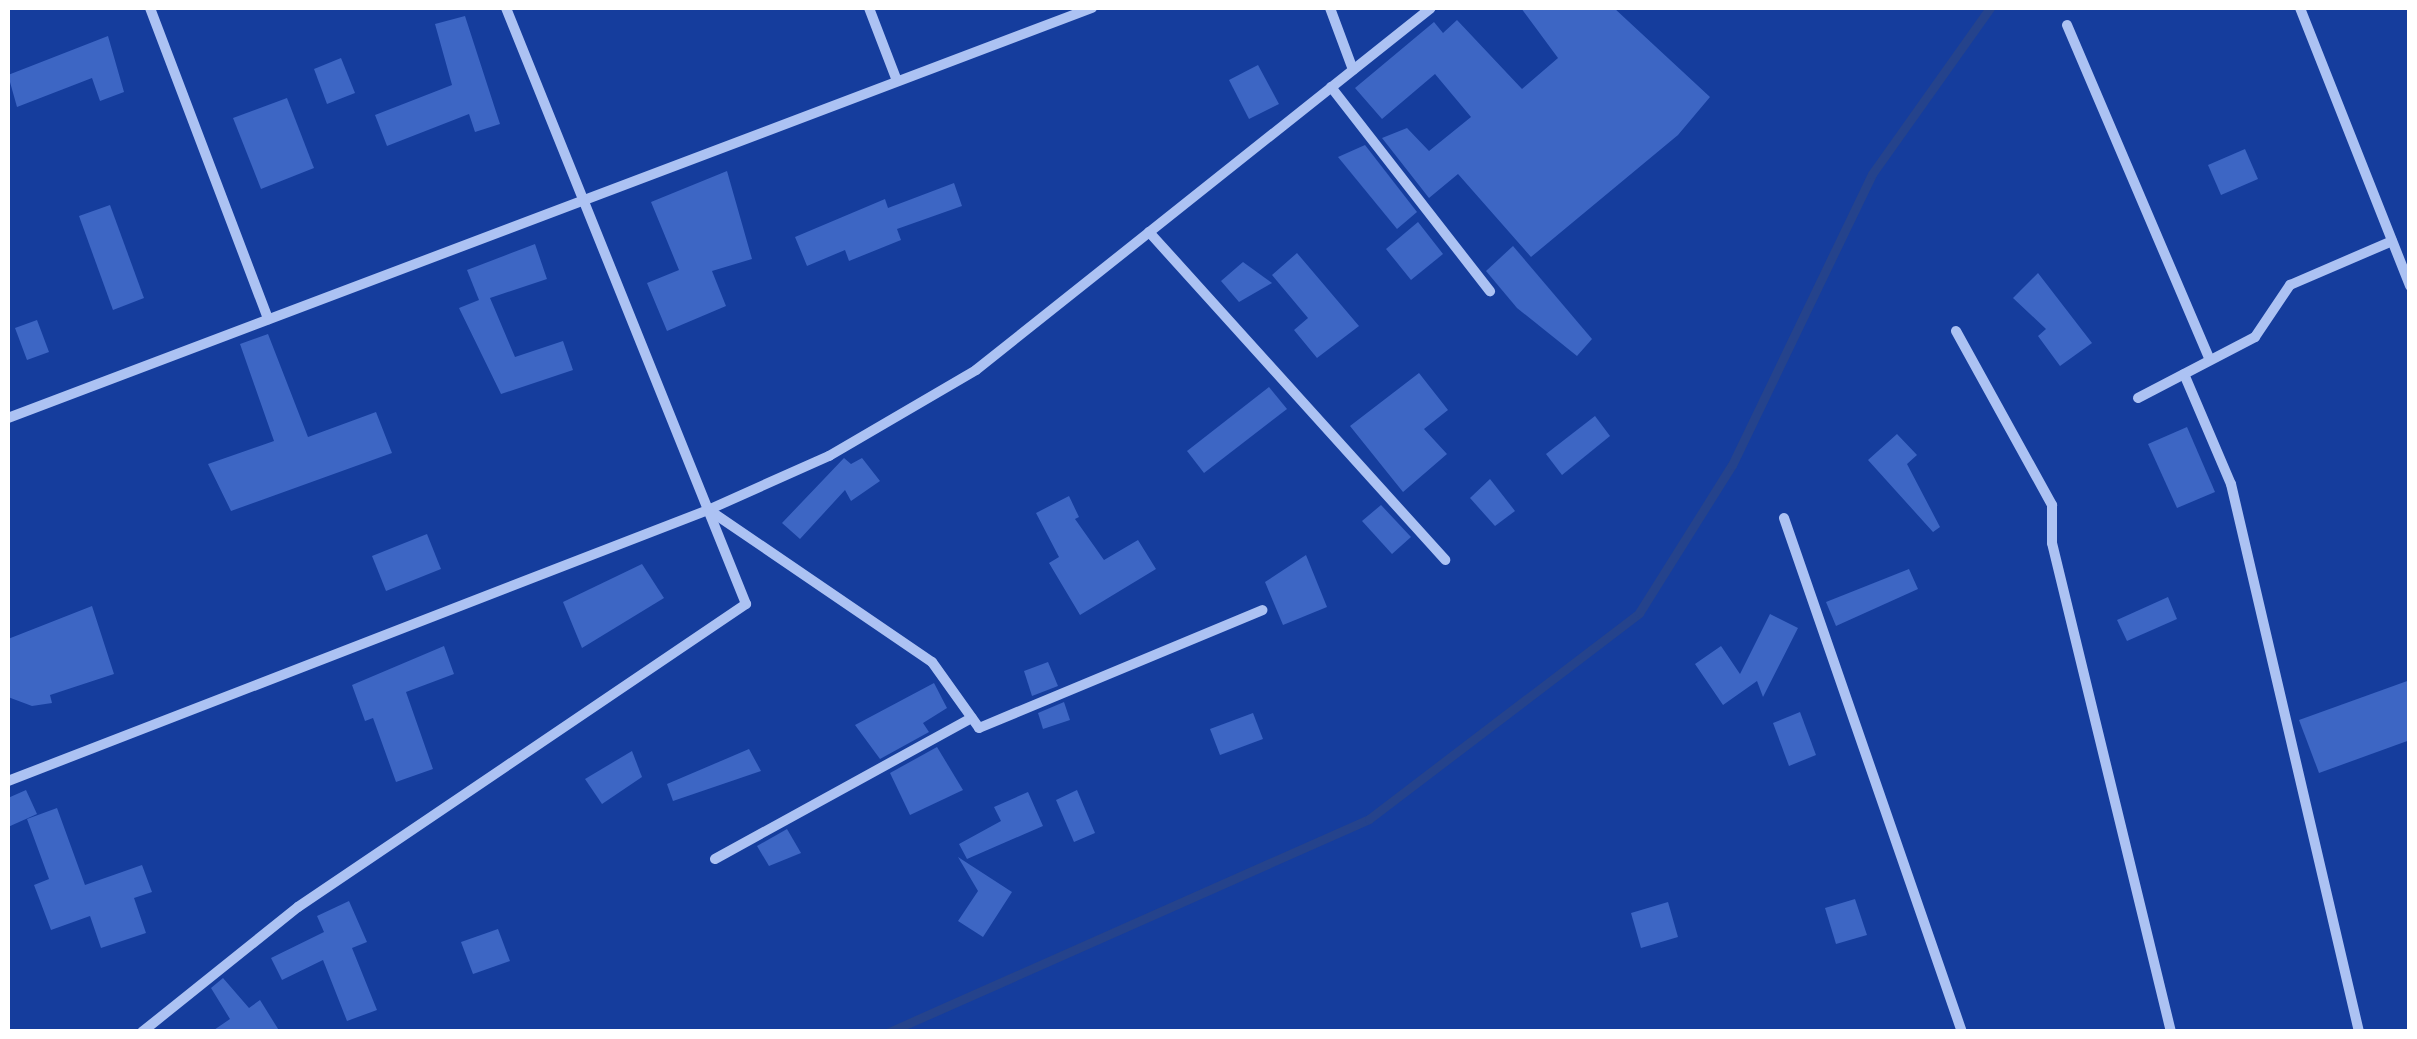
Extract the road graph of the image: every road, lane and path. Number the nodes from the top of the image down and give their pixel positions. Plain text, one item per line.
1 (150, 8) edge
2 (506, 8) edge
3 (870, 8) edge
4 (1092, 8) edge
5 (1330, 8) edge
6 (1431, 8) edge
7 (2300, 8) edge
8 (2067, 24) dead end
9 (1353, 70) junction
10 (897, 81) junction
11 (1331, 87) junction
12 (584, 200) junction
13 (1149, 232) junction
14 (2392, 241) junction
15 (2410, 286) edge
16 (1490, 291) dead end
17 (268, 319) junction
18 (1956, 331) dead end
19 (2210, 360) junction
20 (2184, 374) junction
21 (2138, 398) dead end
22 (8, 418) edge
23 (708, 510) junction
24 (1784, 518) dead end
25 (1445, 560) dead end
26 (1262, 610) dead end
27 (972, 718) junction
28 (8, 781) edge
29 (714, 859) dead end
30 (142, 1032) edge
31 (1962, 1032) edge
32 (2170, 1032) edge
33 (2359, 1032) edge

1 - 17 street
2 - 12 street
3 - 10 street
4 - 10 street
5 - 9 street
6 - 9 street
7 - 14 street
8 - 19 street
9 - 11 street
10 - 12 street
11 - 13 street
11 - 16 street
12 - 17 street
12 - 23 street
13 - 23 street
13 - 25 street
14 - 15 street
14 - 19 street
17 - 22 street
18 - 32 street
19 - 20 street
20 - 21 street
20 - 33 street
23 - 27 street
23 - 28 street
23 - 30 street
24 - 31 street
26 - 27 street
27 - 29 street

